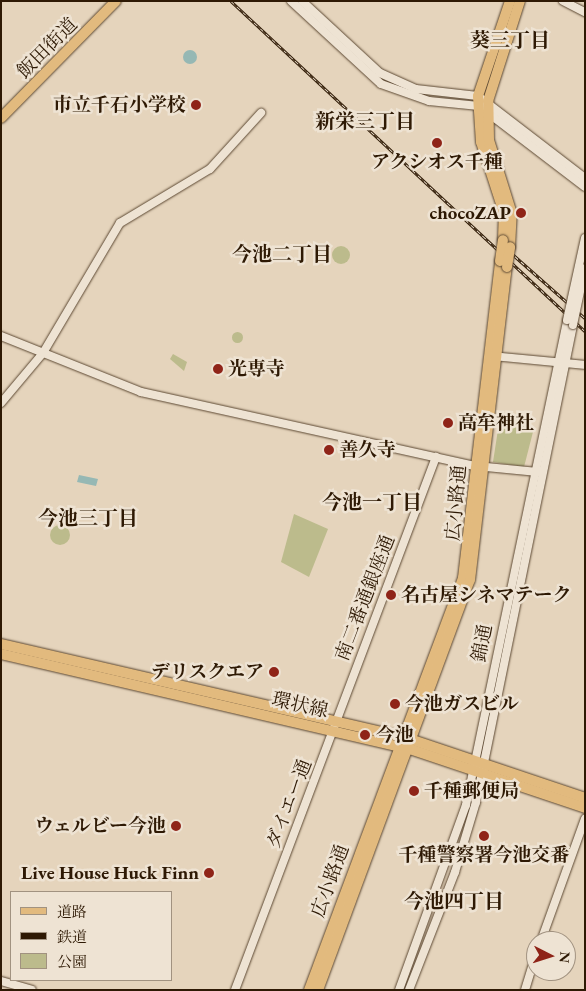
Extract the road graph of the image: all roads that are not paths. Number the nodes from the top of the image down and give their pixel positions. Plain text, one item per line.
1 (116, 1) edge
2 (291, 1) edge
3 (302, 1) edge
4 (510, 1) edge
5 (520, 1) edge
6 (563, 1) edge
7 (585, 12) edge
8 (482, 101) junction
9 (488, 112) junction
10 (261, 113) dead end
11 (1, 118) edge
12 (585, 178) edge
13 (585, 187) edge
14 (585, 238) edge
15 (507, 243) junction
16 (585, 268) edge
17 (570, 323) junction
18 (1, 336) edge
19 (43, 353) junction
20 (492, 356) junction
21 (562, 362) junction
22 (585, 365) edge
23 (1, 403) edge
24 (436, 457) junction
25 (480, 466) junction
26 (534, 472) junction
27 (544, 474) junction
28 (1, 644) edge
29 (1, 654) edge
30 (335, 726) junction
31 (407, 743) junction
32 (478, 765) junction
33 (585, 798) edge
34 (585, 808) edge
35 (585, 819) edge
36 (544, 931) edge
37 (1, 981) edge
38 (32, 990) edge
39 (235, 990) edge
40 (309, 990) edge
41 (318, 990) edge
42 (398, 990) edge
43 (409, 990) edge

1 - 11 main road, 飯田街道
2 - 8 street
3 - 8 street
4 - 8 main road, 広小路通
5 - 8 main road, 広小路通
6 - 7 street
8 - 9 main road, 広小路通
8 - 12 street
8 - 15 main road, 広小路通
9 - 13 street
9 - 15 main road, 広小路通
10 - 19 street
14 - 17 street, 錦通, bridge
15 - 20 main road, 広小路通, bridge
16 - 17 street, 錦通, bridge
17 - 21 street, 錦通
18 - 19 street
19 - 23 street
19 - 24 street
20 - 21 street
20 - 25 main road, 広小路通
21 - 22 street
21 - 26 street, 錦通
21 - 27 street, 錦通
24 - 25 street
24 - 30 street, 南二番通銀座通
25 - 26 street
25 - 31 main road, 広小路通
26 - 27 street
26 - 32 street, 錦通
27 - 32 street, 錦通
28 - 30 main road, 環状線
29 - 30 main road, 環状線
30 - 31 main road, 環状線
30 - 39 street, ダイエー通
31 - 32 main road, 環状線
31 - 40 main road, 広小路通
31 - 41 main road, 広小路通
32 - 33 main road, 環状線
32 - 34 main road, 環状線
32 - 42 street, 錦通
32 - 43 street, 錦通
35 - 36 street
37 - 38 street

